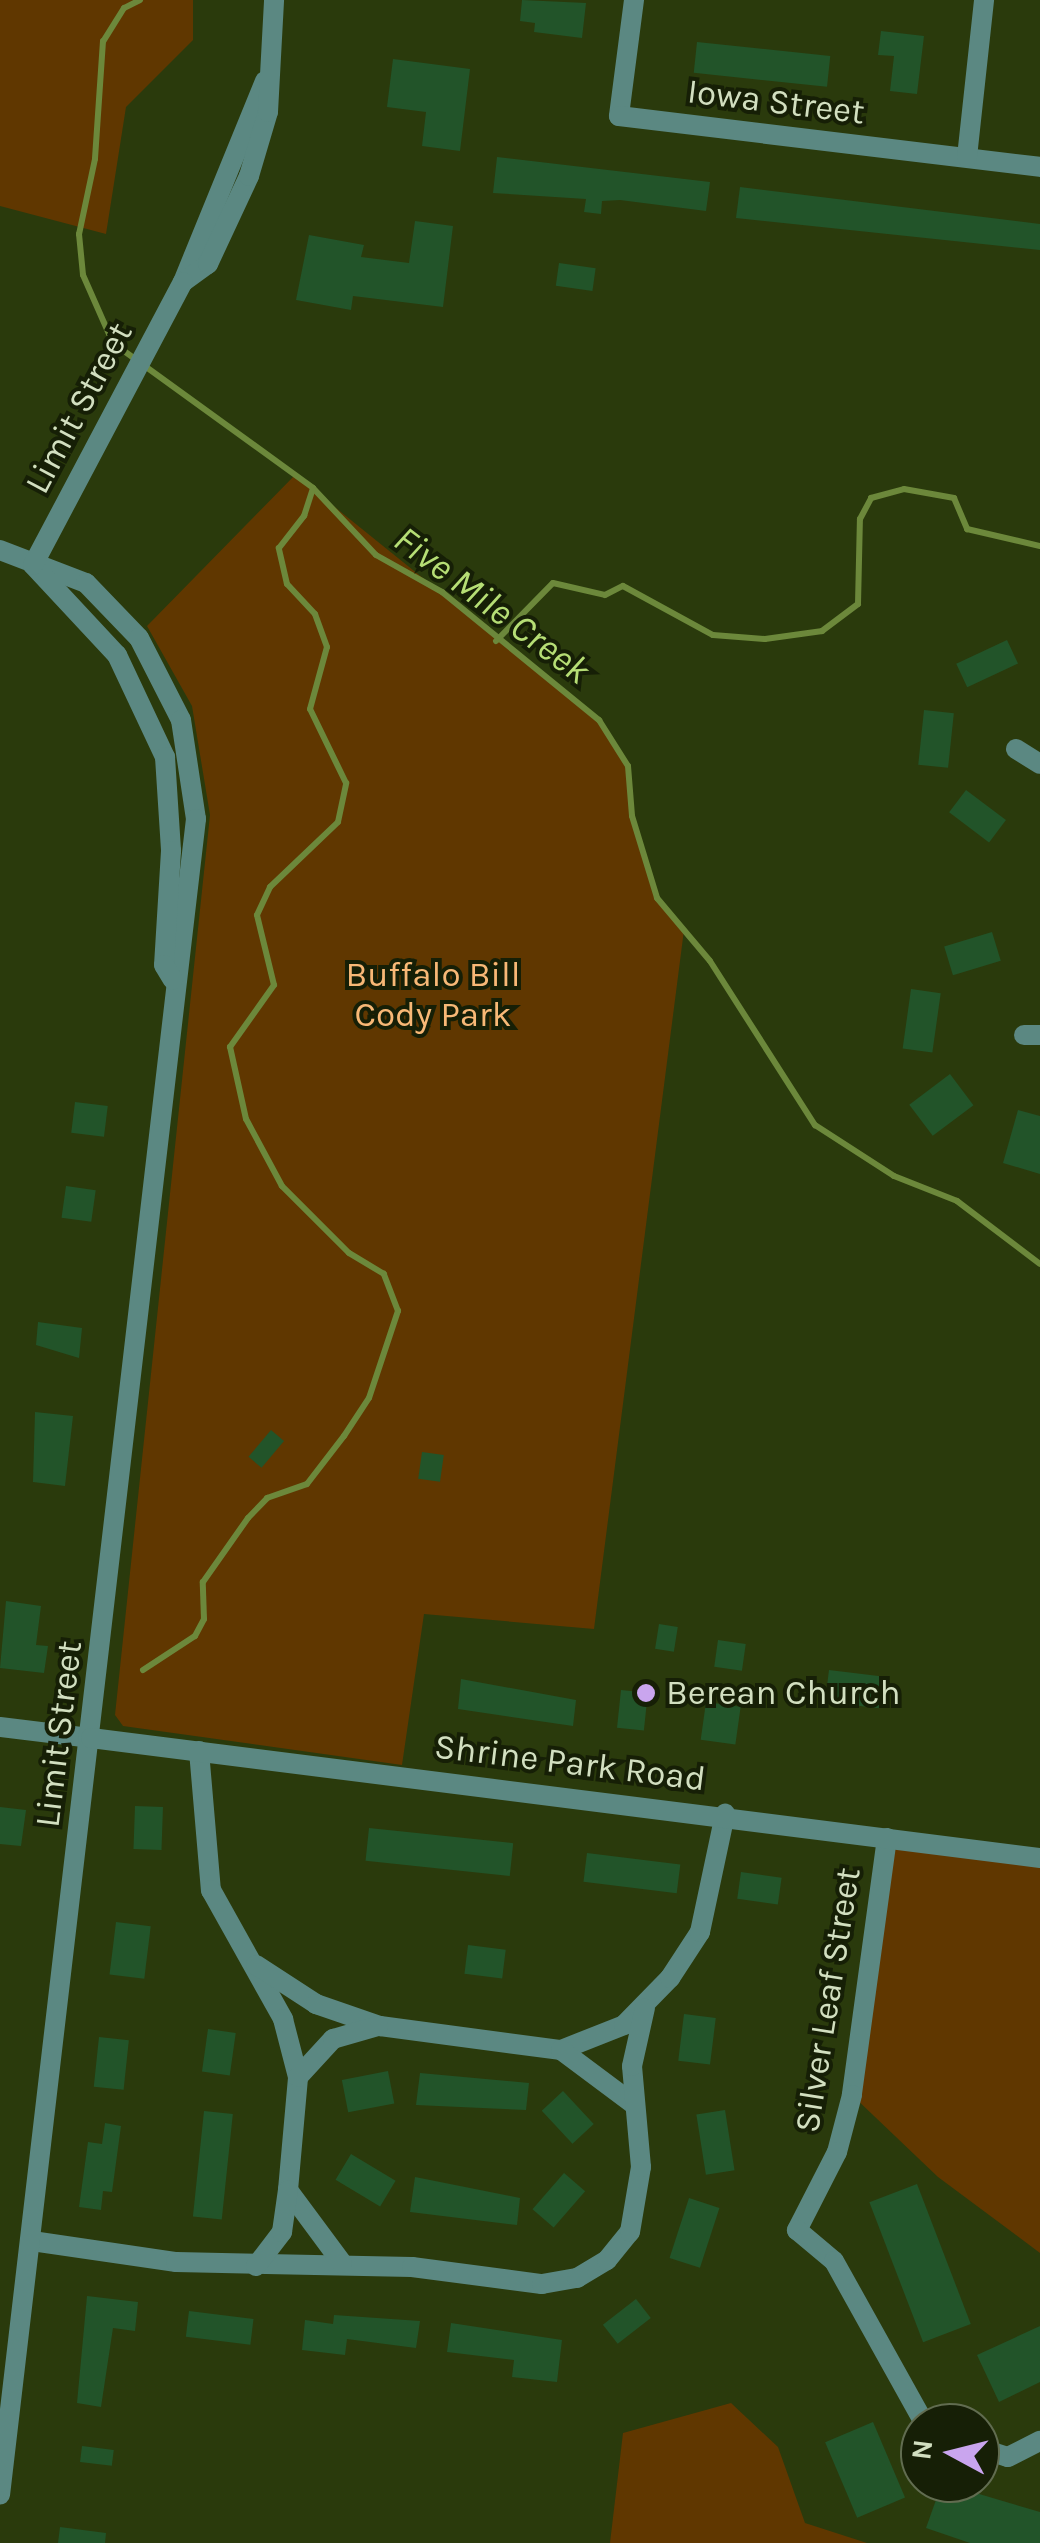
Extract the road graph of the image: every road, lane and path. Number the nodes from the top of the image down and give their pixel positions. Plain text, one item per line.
1 (274, 0) edge
2 (634, 0) edge
3 (984, 0) edge
4 (967, 157) junction
5 (1040, 166) edge
6 (0, 550) edge
7 (33, 565) junction
8 (1016, 749) dead end
9 (1040, 764) edge
10 (173, 980) junction
11 (0, 1727) edge
12 (91, 1738) junction
13 (199, 1751) junction
14 (725, 1814) junction
15 (887, 1838) junction
16 (1040, 1858) edge
17 (256, 1964) junction
18 (644, 2008) junction
19 (380, 2026) junction
20 (561, 2050) junction
21 (298, 2077) junction
22 (632, 2103) junction
23 (288, 2190) junction
24 (32, 2241) junction
25 (342, 2262) junction
26 (256, 2266) junction
27 (913, 2403) edge
28 (1040, 2441) edge
29 (1000, 2454) edge
30 (0, 2494) edge

1 - 7 street, Limit Street
2 - 4 street, Iowa Street
3 - 4 street
4 - 5 street, Iowa Street
6 - 7 street
7 - 10 street, Limit Street
7 - 10 street, Limit Street
8 - 9 street
10 - 12 street, Limit Street
11 - 12 street, Shrine Park Road
12 - 13 street, Shrine Park Road
12 - 24 street, Limit Street
13 - 14 street, Shrine Park Road
13 - 17 street
14 - 15 street, Shrine Park Road
14 - 18 street
15 - 16 street, Shrine Park Road
15 - 27 street, Silver Leaf Street
17 - 19 street
17 - 21 street
18 - 20 street
18 - 22 street
19 - 20 street
19 - 21 street
20 - 22 street
21 - 23 street
22 - 25 street
23 - 25 street
23 - 26 street
24 - 26 street
24 - 30 street, Limit Street
25 - 26 street
28 - 29 street

